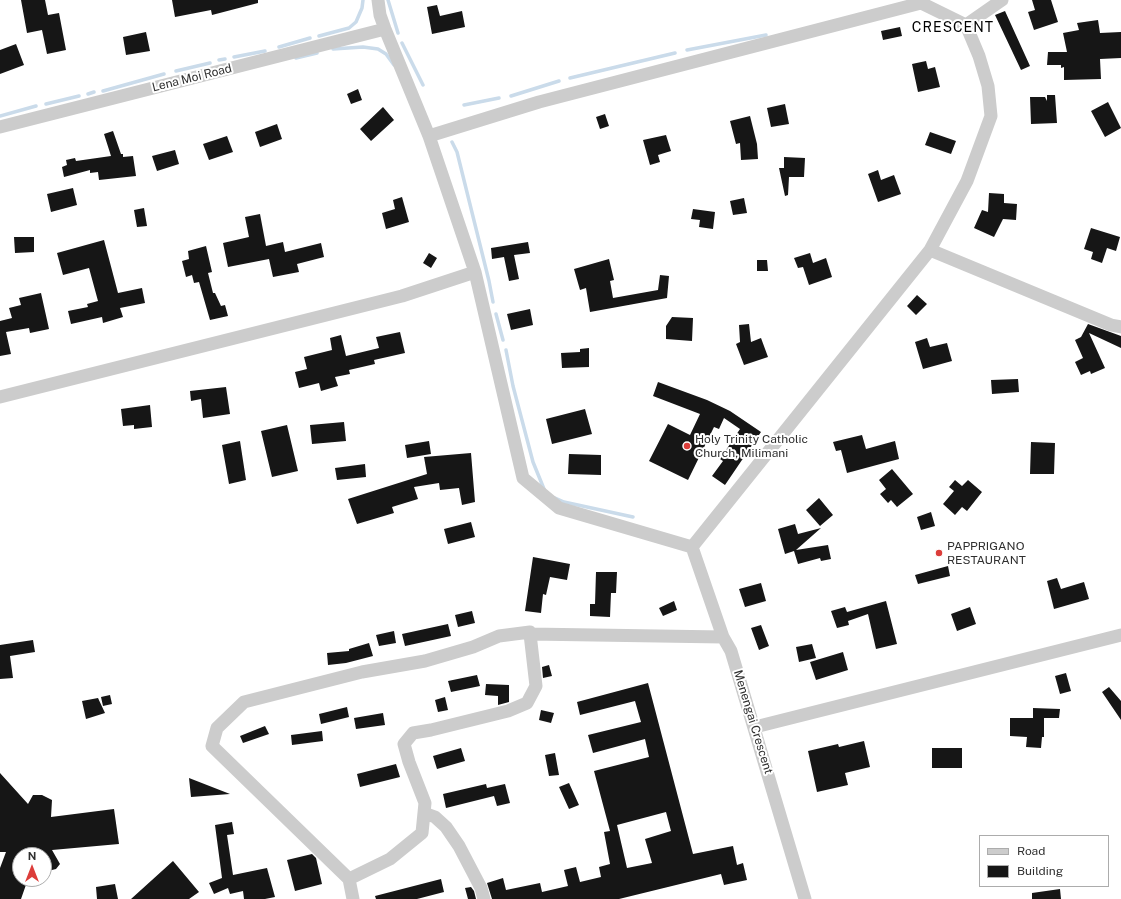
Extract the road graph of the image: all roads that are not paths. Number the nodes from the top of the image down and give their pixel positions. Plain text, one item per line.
1 (378, 0) edge
2 (1002, 0) edge
3 (921, 2) edge
4 (966, 25) junction
5 (385, 29) junction
6 (0, 127) edge
7 (429, 136) junction
8 (930, 250) junction
9 (475, 272) junction
10 (1121, 327) edge
11 (0, 396) edge
12 (692, 547) junction
13 (530, 634) junction
14 (1121, 634) edge
15 (723, 637) junction
16 (755, 727) junction
17 (424, 813) junction
18 (349, 879) junction
19 (354, 899) edge
20 (484, 899) edge
21 (805, 899) edge

1 - 5 street
2 - 4 street
3 - 4 street
3 - 7 street
4 - 8 street
5 - 6 street, Lena Moi Road
5 - 7 street
7 - 9 street
8 - 10 street
8 - 12 street
9 - 11 street
9 - 12 street
12 - 15 street, Menengai Crescent
13 - 15 street
13 - 17 street
13 - 18 street
14 - 16 street
15 - 16 street, Menengai Crescent
16 - 21 street, Menengai Crescent
17 - 18 street
17 - 20 street
18 - 19 street

